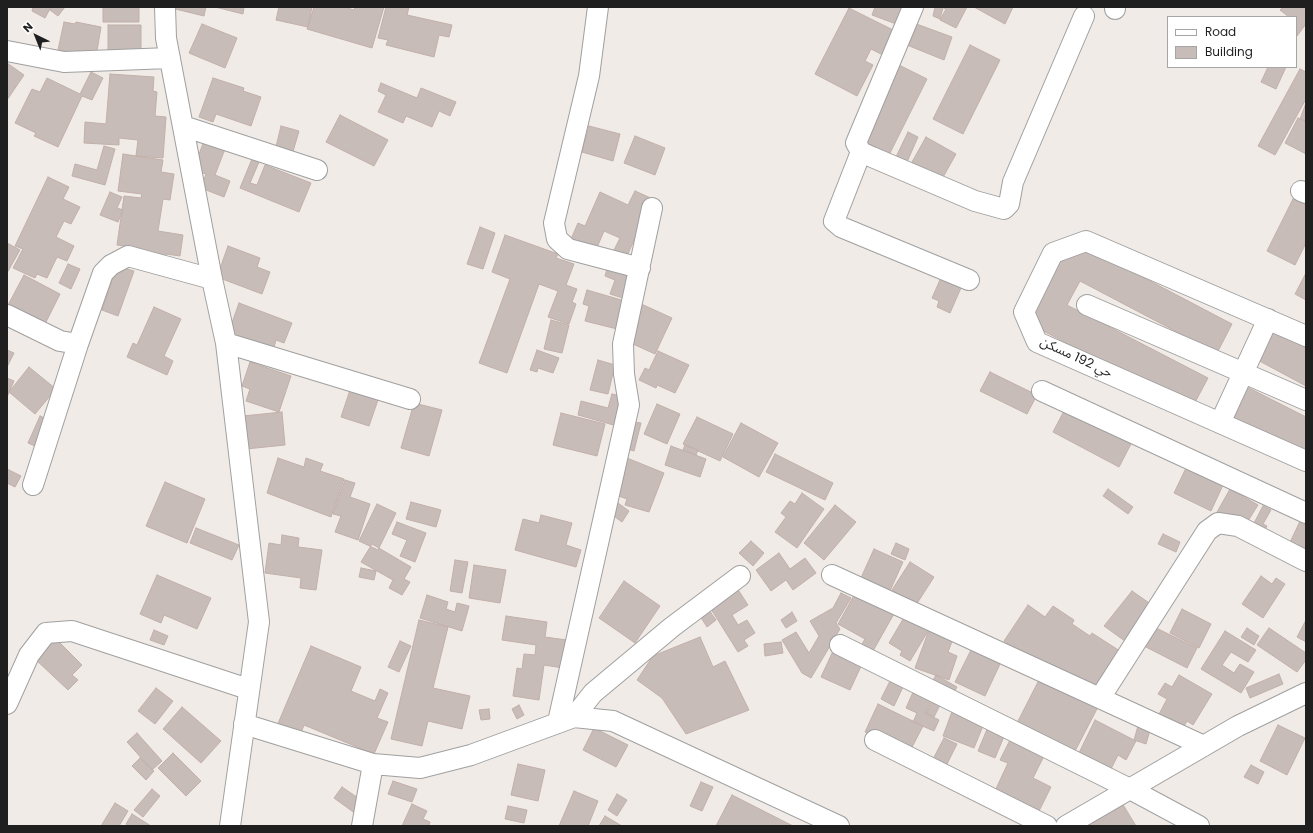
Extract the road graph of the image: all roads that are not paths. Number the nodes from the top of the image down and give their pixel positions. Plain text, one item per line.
1 (165, 7) edge
2 (598, 7) edge
3 (913, 7) edge
4 (1084, 16) dead end
5 (7, 51) edge
6 (170, 58) junction
7 (183, 126) junction
8 (861, 152) junction
9 (316, 170) dead end
10 (652, 208) dead end
11 (640, 268) junction
12 (212, 279) junction
13 (969, 280) dead end
14 (1087, 305) dead end
15 (7, 315) edge
16 (1268, 319) junction
17 (1306, 336) edge
18 (226, 343) junction
19 (78, 344) junction
20 (1243, 373) junction
21 (1042, 391) dead end
22 (410, 399) dead end
23 (1306, 400) edge
24 (1220, 423) junction
25 (1306, 461) edge
26 (34, 485) dead end
27 (1306, 513) edge
28 (1306, 561) edge
29 (832, 575) dead end
30 (740, 576) dead end
31 (840, 645) dead end
32 (248, 689) junction
33 (1306, 693) edge
34 (1100, 698) junction
35 (7, 704) edge
36 (566, 720) junction
37 (244, 724) junction
38 (875, 740) dead end
39 (1204, 746) junction
40 (373, 764) junction
41 (1130, 789) junction
42 (828, 824) edge
43 (230, 826) edge
44 (362, 826) edge
45 (1047, 826) edge
46 (1066, 826) edge
47 (1199, 826) edge

1 - 6 street
2 - 11 street
3 - 8 street
4 - 8 street
5 - 6 street
6 - 7 street
7 - 9 street
7 - 12 street
8 - 13 street
10 - 11 street
11 - 36 street
12 - 18 street
12 - 19 street
14 - 20 street
15 - 19 street
16 - 17 street, حي 192 مسكن
16 - 20 street
16 - 24 street, حي 192 مسكن
18 - 22 street
18 - 32 street
19 - 26 street
20 - 23 street
20 - 24 street
21 - 27 street
24 - 25 street, حي 192 مسكن
28 - 34 street
29 - 34 street
30 - 36 street
31 - 41 street
32 - 35 street
32 - 37 street
33 - 39 street
34 - 39 street
36 - 40 street
36 - 42 street
37 - 40 street
37 - 43 street
38 - 45 street
39 - 41 street
40 - 44 street
41 - 46 street
41 - 47 street

